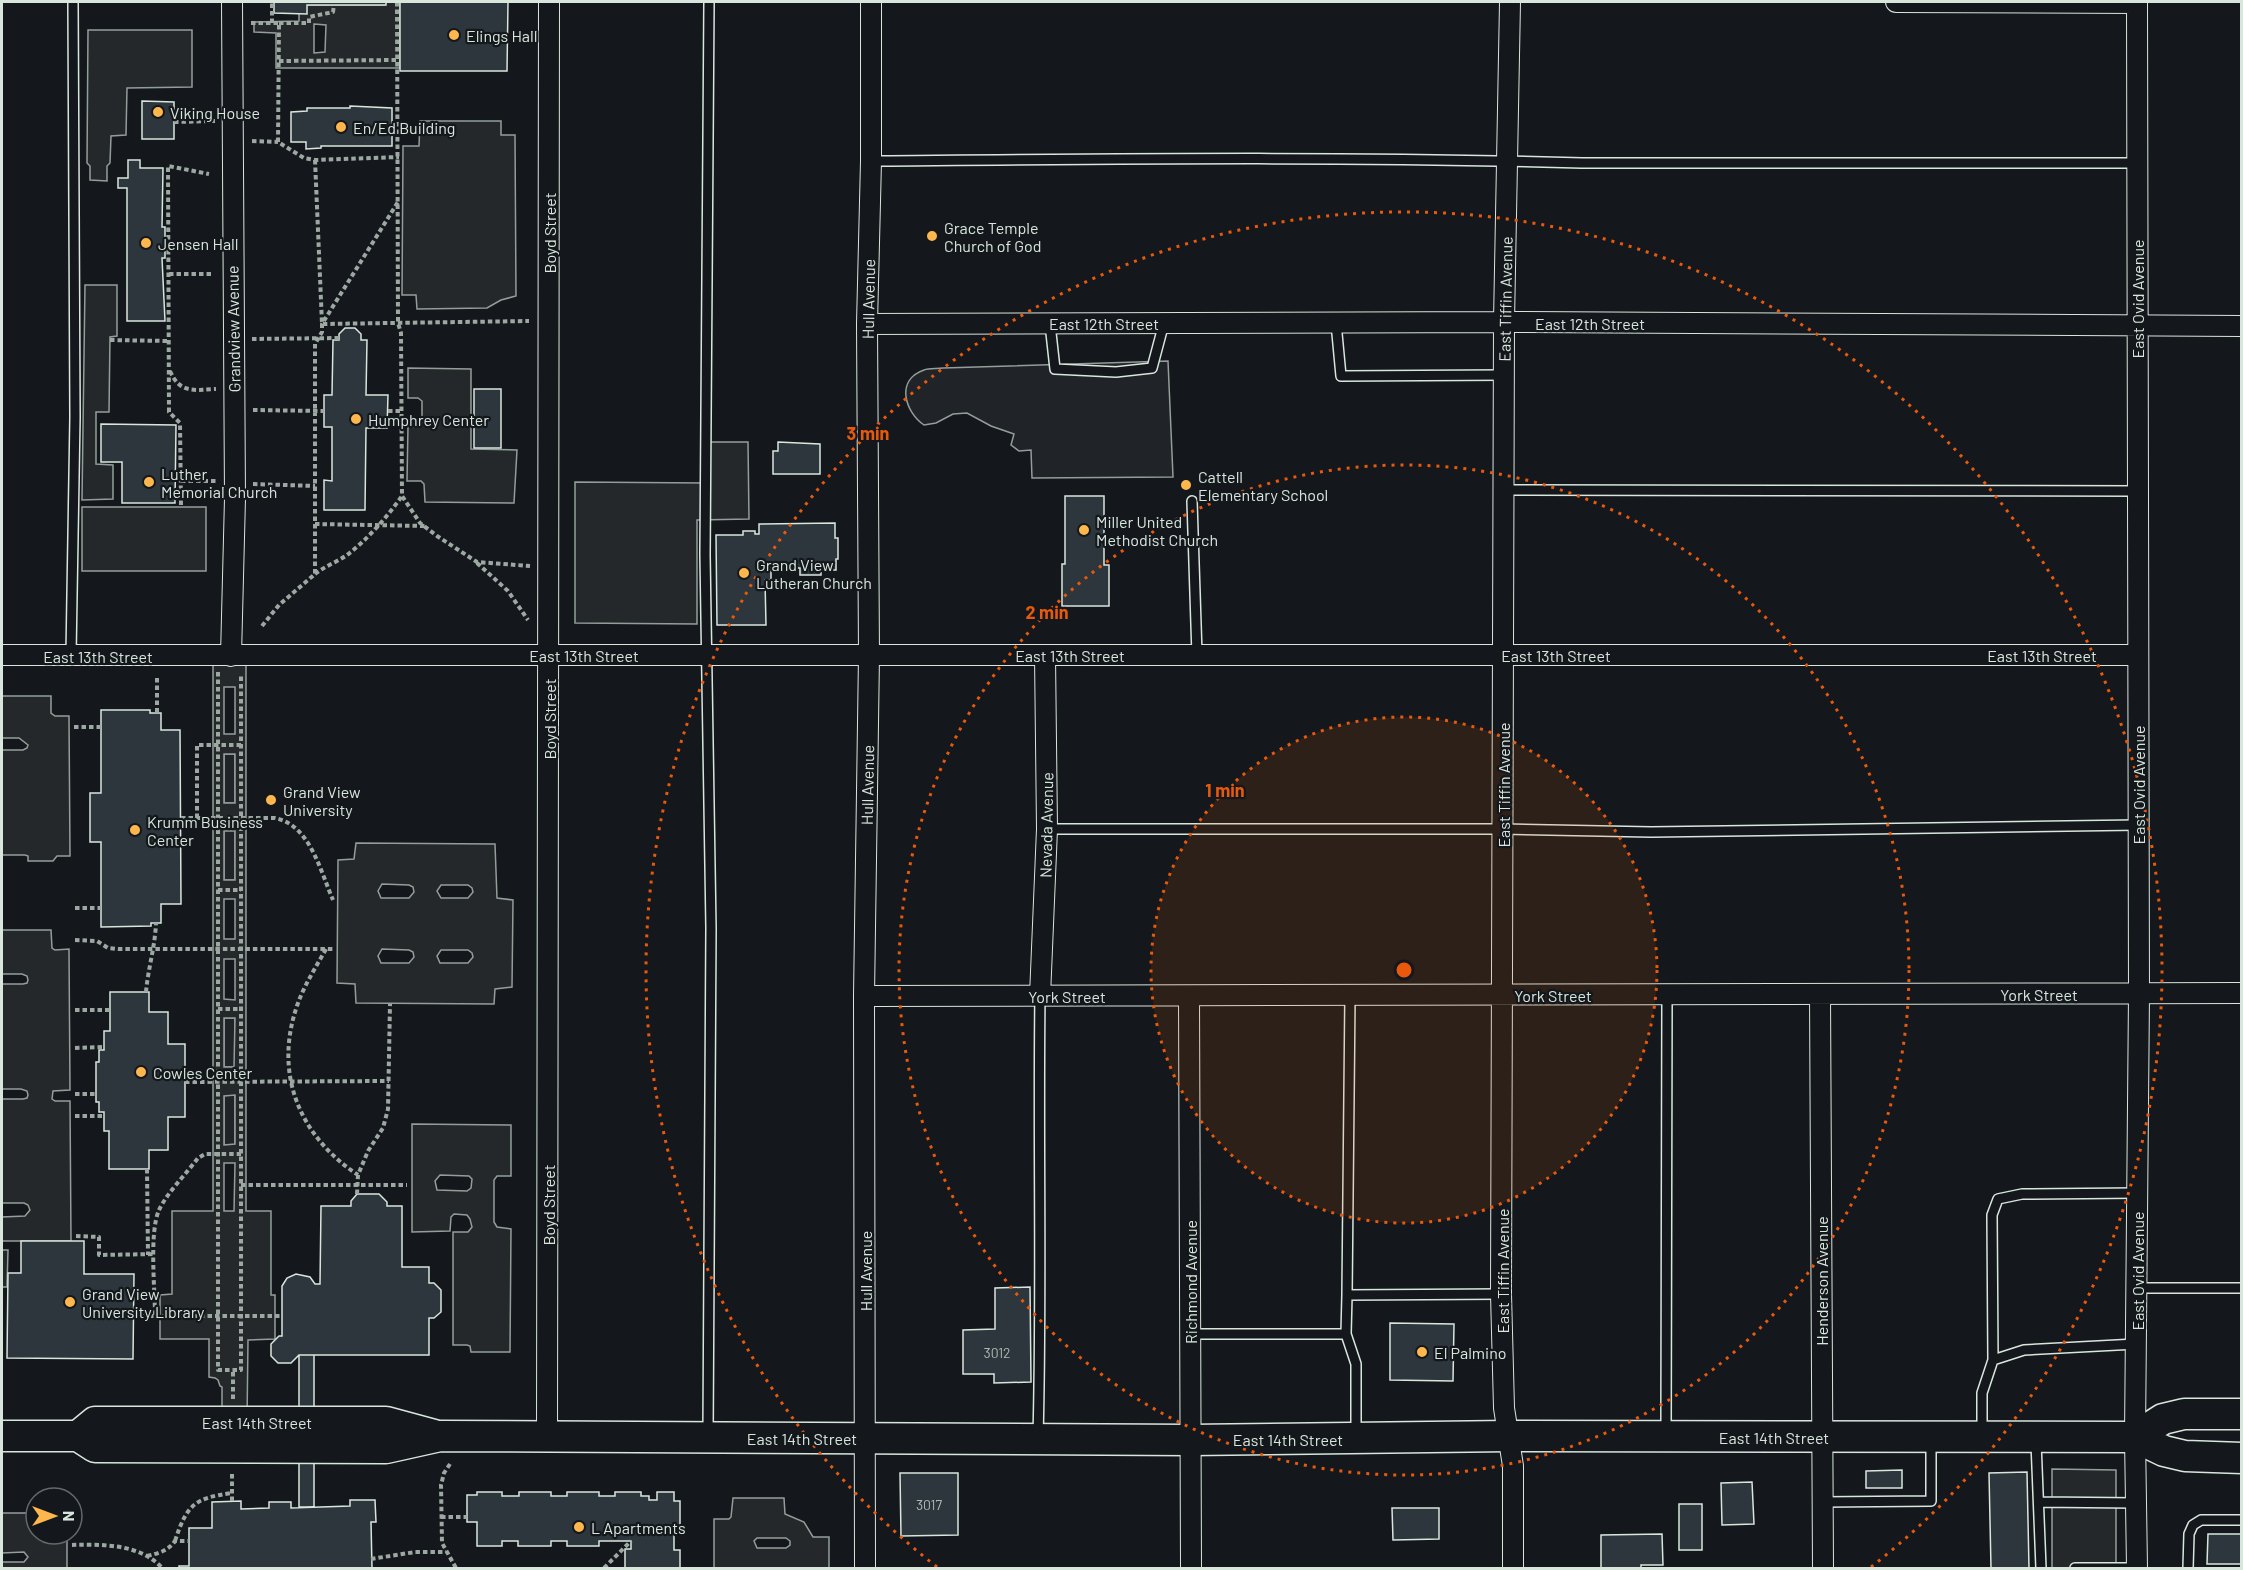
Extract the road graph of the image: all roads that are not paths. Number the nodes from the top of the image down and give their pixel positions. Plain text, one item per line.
1 (74, 2) edge
2 (232, 2) edge
3 (549, 2) edge
4 (709, 2) edge
5 (871, 2) edge
6 (1510, 2) edge
7 (1896, 2) edge
8 (2138, 2) edge
9 (871, 161) junction
10 (1507, 161) junction
11 (2138, 163) junction
12 (1336, 322) junction
13 (1504, 322) junction
14 (1164, 323) junction
15 (867, 324) junction
16 (1050, 324) junction
17 (2241, 326) edge
18 (2137, 327) junction
19 (1504, 375) junction
20 (1504, 490) junction
21 (2138, 491) junction
22 (1192, 501) dead end
23 (2, 655) edge
24 (71, 655) junction
25 (549, 655) junction
26 (706, 655) junction
27 (869, 655) junction
28 (1045, 655) junction
29 (1197, 655) junction
30 (1503, 655) junction
31 (2138, 655) junction
32 (230, 656) junction
33 (2138, 825) junction
34 (1047, 829) junction
35 (1503, 829) junction
36 (2241, 993) edge
37 (1820, 994) junction
38 (2139, 994) junction
39 (1350, 995) junction
40 (1502, 995) junction
41 (1667, 995) junction
42 (864, 996) junction
43 (1041, 996) junction
44 (1189, 996) junction
45 (2137, 1193) junction
46 (2136, 1288) junction
47 (2241, 1288) edge
48 (1501, 1294) junction
49 (1347, 1295) junction
50 (1190, 1334) junction
51 (1346, 1334) junction
52 (2136, 1344) junction
53 (1993, 1360) junction
54 (2241, 1414) edge
55 (2, 1436) edge
56 (1509, 1436) junction
57 (1822, 1436) junction
58 (1931, 1436) junction
59 (1982, 1436) junction
60 (547, 1437) junction
61 (1666, 1437) junction
62 (2036, 1437) junction
63 (2135, 1437) junction
64 (708, 1438) junction
65 (865, 1438) junction
66 (1038, 1439) junction
67 (1356, 1439) junction
68 (1190, 1440) junction
69 (2241, 1458) edge
70 (1822, 1502) junction
71 (2038, 1502) junction
72 (2136, 1503) junction
73 (2241, 1520) edge
74 (2138, 1568) edge
75 (865, 1569) edge
76 (1191, 1569) edge
77 (1513, 1569) edge
78 (1823, 1569) edge
79 (2041, 1569) edge
80 (2075, 1569) edge
81 (2188, 1569) edge

1 - 24 lane
2 - 32 street, Grandview Avenue
3 - 25 street, Boyd Street
4 - 26 lane
5 - 9 street, Hull Avenue
6 - 10 street, East Tiffin Avenue
7 - 8 street
8 - 11 street, East Ovid Avenue
9 - 10 lane
9 - 15 street, Hull Avenue
10 - 11 lane
10 - 13 street, East Tiffin Avenue
11 - 18 street, East Ovid Avenue
12 - 13 street, East 12th Street
12 - 14 street, East 12th Street
12 - 19 lane
13 - 18 street, East 12th Street
13 - 19 street, East Tiffin Avenue
14 - 16 street, East 12th Street
14 - 16 lane
15 - 16 street, East 12th Street
15 - 27 street, Hull Avenue
17 - 18 street, East 12th Street
18 - 21 street, East Ovid Avenue
19 - 20 street, East Tiffin Avenue
20 - 21 lane
20 - 30 street, East Tiffin Avenue
21 - 31 street, East Ovid Avenue
22 - 29 lane
23 - 24 street, East 13th Street
24 - 32 street, East 13th Street
25 - 26 street, East 13th Street
25 - 32 street, East 13th Street
25 - 60 street, Boyd Street
26 - 27 street, East 13th Street
26 - 64 lane
27 - 28 street, East 13th Street
27 - 42 street, Hull Avenue
28 - 29 street, East 13th Street
28 - 34 street, Nevada Avenue
29 - 30 street, East 13th Street
30 - 31 street, East 13th Street
30 - 35 street, East Tiffin Avenue
31 - 33 street, East Ovid Avenue
33 - 35 lane
33 - 38 street, East Ovid Avenue
34 - 35 lane
34 - 43 street, Nevada Avenue
35 - 40 street, East Tiffin Avenue
36 - 38 street, York Street
37 - 38 street, York Street
37 - 41 street, York Street
37 - 57 street, Henderson Avenue
38 - 45 street, East Ovid Avenue
39 - 40 street, York Street
39 - 44 street, York Street
39 - 49 lane
40 - 41 street, York Street
40 - 48 street, East Tiffin Avenue
41 - 61 lane
42 - 43 street, York Street
42 - 65 street, Hull Avenue
43 - 44 street, York Street
43 - 66 lane
44 - 50 street, Richmond Avenue
45 - 46 street, East Ovid Avenue
45 - 53 lane
46 - 47 lane
46 - 52 street, East Ovid Avenue
48 - 49 lane
48 - 56 street, East Tiffin Avenue
49 - 51 lane
50 - 51 lane
50 - 68 street, Richmond Avenue
51 - 67 lane
52 - 53 lane
52 - 63 street, East Ovid Avenue
53 - 59 lane
54 - 63 main road
55 - 60 main road, East 14th Street
56 - 61 main road, East 14th Street
56 - 67 main road, East 14th Street
56 - 77 street, East Tiffin Avenue
57 - 58 main road, East 14th Street
57 - 61 main road, East 14th Street
57 - 70 street, Henderson Avenue
58 - 59 main road, East 14th Street
58 - 70 lane
59 - 62 main road, East 14th Street
60 - 64 main road, East 14th Street
62 - 63 main road, East 14th Street
62 - 71 lane
63 - 69 main road, East 14th Street
63 - 72 street, East Ovid Avenue
64 - 65 main road, East 14th Street
65 - 66 main road, East 14th Street
65 - 75 street, Hull Avenue
66 - 68 main road, East 14th Street
67 - 68 main road, East 14th Street
68 - 76 street, Richmond Avenue
70 - 78 street, Henderson Avenue
71 - 72 lane
71 - 79 lane
72 - 74 street, East Ovid Avenue
73 - 81 lane
74 - 80 lane

